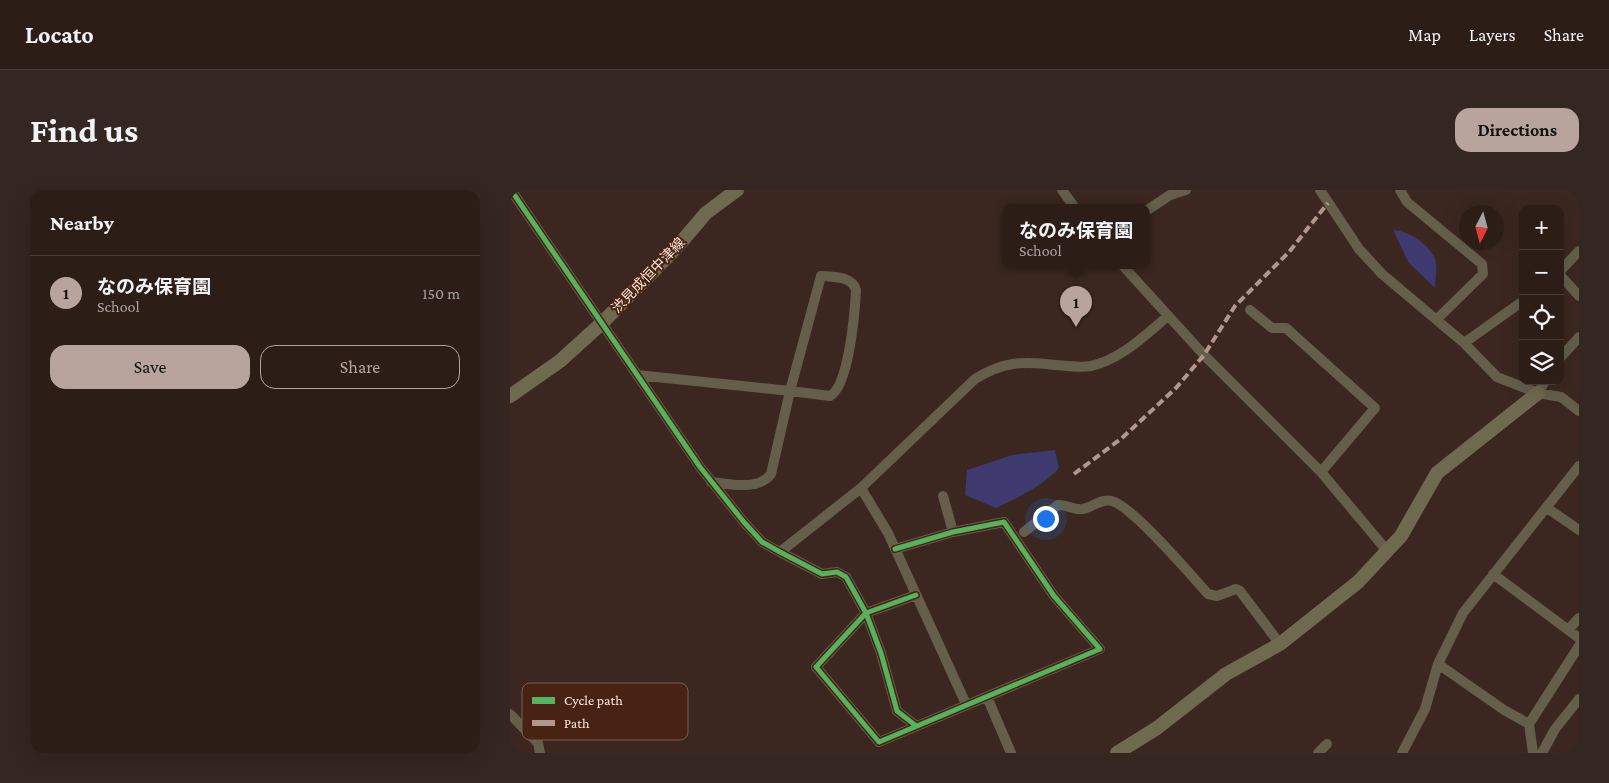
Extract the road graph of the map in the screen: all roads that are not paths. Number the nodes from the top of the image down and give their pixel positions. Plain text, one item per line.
1 (511, 190) edge
2 (737, 190) edge
3 (1062, 190) edge
4 (1186, 190) edge
5 (1320, 190) edge
6 (1400, 190) edge
7 (1072, 204) edge
8 (1150, 208) edge
9 (1579, 251) edge
10 (1564, 267) edge
11 (1126, 269) edge
12 (1564, 279) edge
13 (1579, 296) edge
14 (1519, 304) edge
15 (1250, 310) dead end
16 (1168, 316) junction
17 (1437, 319) junction
18 (602, 323) junction
19 (1579, 337) edge
20 (1464, 343) junction
21 (1564, 354) edge
22 (637, 375) junction
23 (1541, 387) edge
24 (790, 391) junction
25 (510, 396) edge
26 (1579, 411) edge
27 (1579, 466) edge
28 (1321, 472) junction
29 (711, 482) junction
30 (860, 488) junction
31 (943, 496) dead end
32 (1547, 508) junction
33 (1579, 530) edge
34 (953, 532) junction
35 (1024, 532) dead end
36 (896, 550) junction
37 (780, 552) junction
38 (1388, 552) junction
39 (1493, 574) junction
40 (916, 595) junction
41 (866, 613) junction
42 (1579, 618) edge
43 (1568, 630) junction
44 (1579, 638) edge
45 (1280, 644) junction
46 (1579, 646) edge
47 (1438, 664) junction
48 (987, 697) junction
49 (1579, 699) edge
50 (966, 704) junction
51 (510, 714) edge
52 (1529, 724) junction
53 (915, 725) junction
54 (522, 726) edge
55 (535, 740) edge
56 (1328, 744) dead end
57 (540, 753) edge
58 (1011, 753) edge
59 (1117, 753) edge
60 (1318, 753) edge
61 (1402, 753) edge
62 (1533, 753) edge
63 (1542, 753) edge

1 - 18 street
2 - 18 street, 渋見成恒中津線
3 - 7 street
4 - 8 street
5 - 17 street
6 - 17 street
9 - 10 street
11 - 16 street
12 - 13 street
14 - 20 street
15 - 28 street
16 - 28 street
16 - 30 street
17 - 20 street
18 - 22 street
18 - 25 street, 渋見成恒中津線
19 - 21 street
20 - 23 street
22 - 24 street
22 - 29 street
23 - 26 street
23 - 38 street
24 - 24 street
24 - 29 street
27 - 32 street
28 - 38 street
29 - 37 street
30 - 36 street
30 - 37 street
31 - 34 street
32 - 33 street
32 - 39 street
34 - 36 street
34 - 48 street
35 - 45 street
36 - 40 street
37 - 41 street
38 - 45 street
39 - 43 street
39 - 47 street
40 - 41 street
40 - 50 street
41 - 53 street
41 - 53 street
42 - 43 street
43 - 44 street
45 - 59 street
46 - 52 street
47 - 52 street
47 - 61 street
48 - 50 street
48 - 58 street
49 - 63 street
50 - 53 street
51 - 54 street
52 - 62 street
55 - 57 street
56 - 60 street

